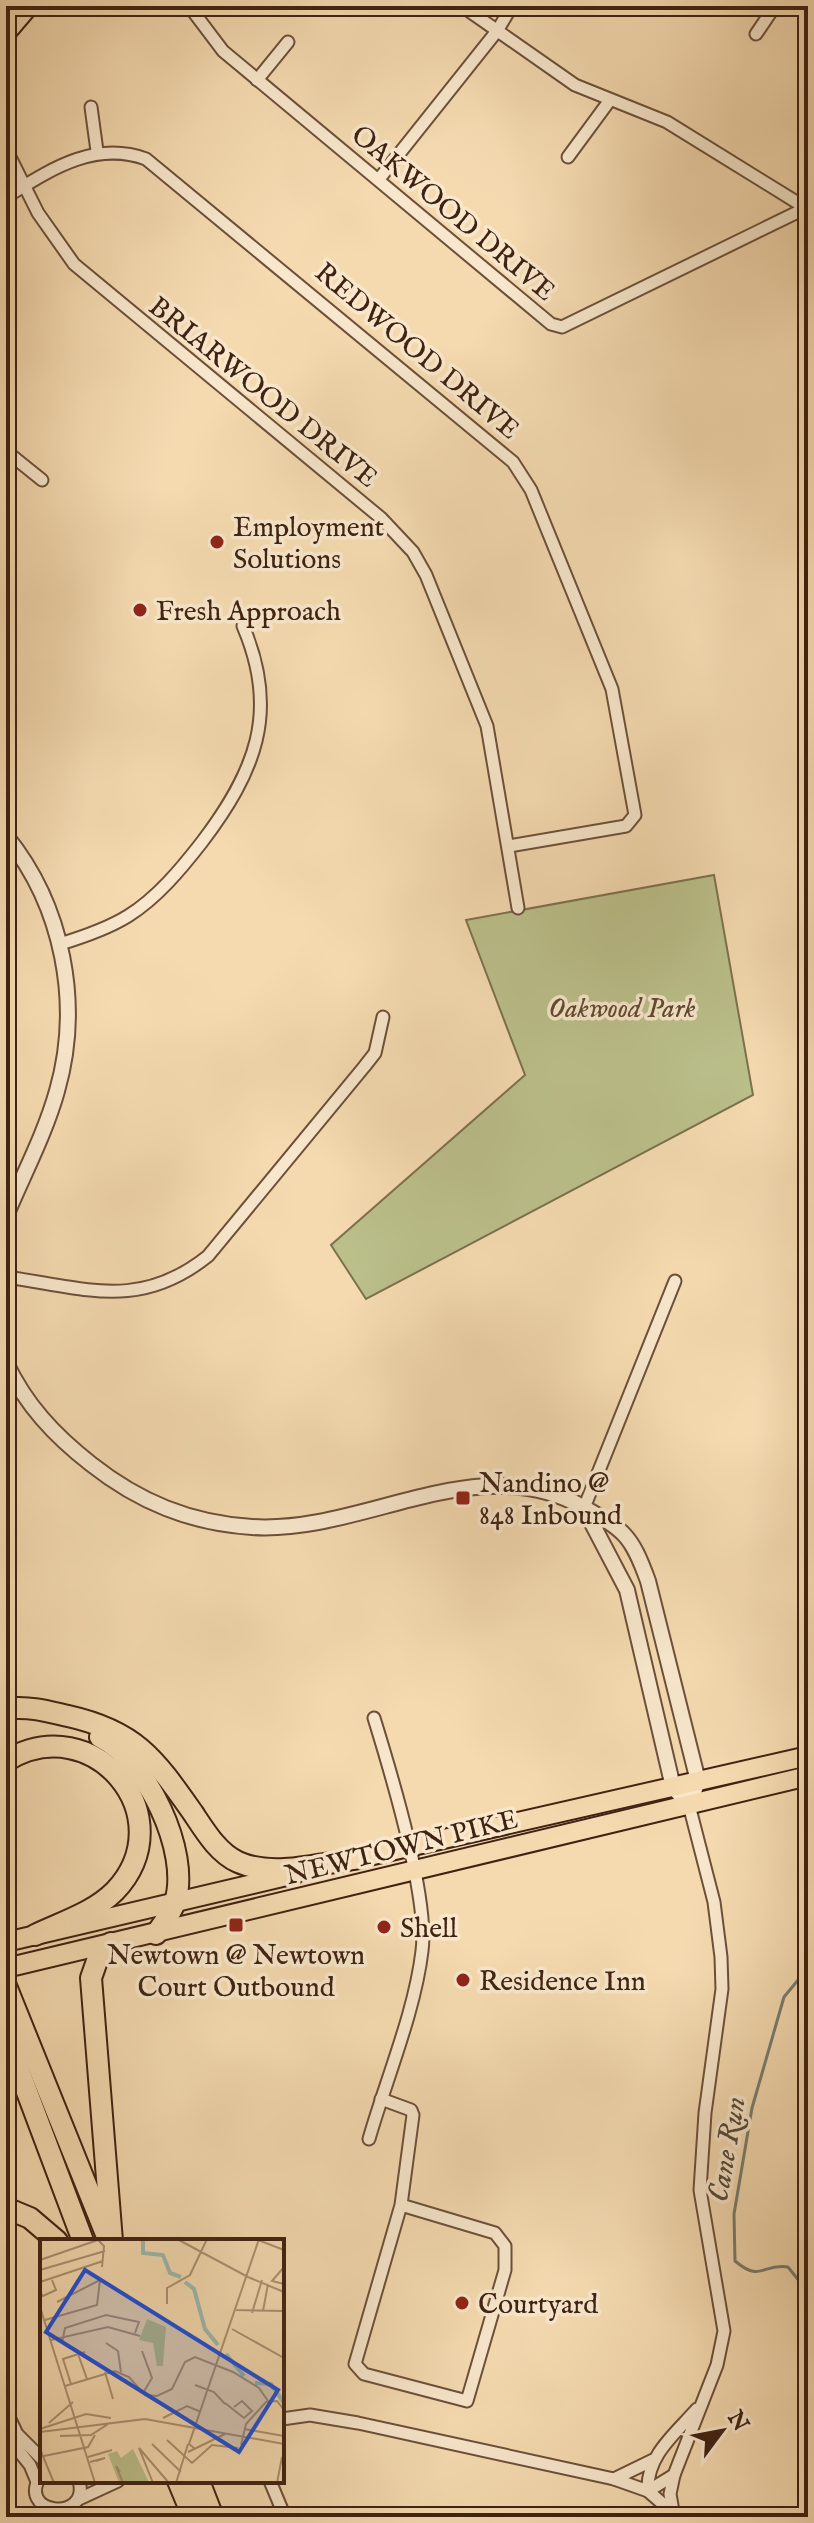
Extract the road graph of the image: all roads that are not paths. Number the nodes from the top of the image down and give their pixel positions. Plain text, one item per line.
1 (29, 6) edge
2 (462, 6) edge
3 (512, 6) edge
4 (775, 6) edge
5 (189, 7) edge
6 (497, 31) junction
7 (6, 33) edge
8 (756, 34) dead end
9 (288, 42) dead end
10 (257, 80) junction
11 (610, 100) junction
12 (91, 107) dead end
13 (97, 151) junction
14 (7, 155) edge
15 (568, 157) dead end
16 (379, 179) junction
17 (24, 186) junction
18 (6, 197) edge
19 (806, 208) edge
20 (6, 451) edge
21 (42, 480) dead end
22 (243, 626) dead end
23 (6, 836) edge
24 (509, 846) junction
25 (518, 908) dead end
26 (60, 944) junction
27 (383, 1017) dead end
28 (6, 1216) edge
29 (6, 1277) edge
30 (675, 1281) dead end
31 (6, 1363) edge
32 (584, 1508) junction
33 (10, 1707) edge
34 (374, 1718) dead end
35 (808, 1756) edge
36 (6, 1761) edge
37 (808, 1776) edge
38 (698, 1781) junction
39 (673, 1787) junction
40 (689, 1805) junction
41 (408, 1845) junction
42 (359, 1858) junction
43 (413, 1872) junction
44 (175, 1902) junction
45 (156, 1934) junction
46 (35, 1935) junction
47 (6, 1942) edge
48 (111, 1943) junction
49 (6, 1968) edge
50 (6, 1986) edge
51 (6, 2036) edge
52 (381, 2099) junction
53 (369, 2139) dead end
54 (401, 2205) junction
55 (6, 2208) edge
56 (55, 2239) edge
57 (82, 2239) edge
58 (110, 2239) edge
59 (111, 2239) edge
60 (697, 2409) junction
61 (6, 2411) edge
62 (284, 2419) edge
63 (6, 2435) edge
64 (40, 2457) edge
65 (653, 2460) junction
66 (674, 2475) junction
67 (39, 2478) edge
68 (614, 2479) junction
69 (79, 2483) edge
70 (114, 2483) edge
71 (179, 2483) edge
72 (200, 2483) edge
73 (271, 2483) edge
74 (648, 2491) junction
75 (79, 2499) junction
76 (39, 2502) junction
77 (66, 2514) edge
78 (676, 2514) edge
79 (43, 2517) edge
80 (193, 2517) edge
81 (213, 2517) edge
82 (285, 2517) edge

1 - 7 main road
2 - 6 street
3 - 6 street
4 - 8 street
5 - 10 street, OAKWOOD DRIVE
6 - 11 street
6 - 16 street
9 - 10 street
10 - 16 street, OAKWOOD DRIVE
11 - 15 street
11 - 19 street
12 - 13 street
13 - 17 street
13 - 24 street, REDWOOD DRIVE
14 - 17 street, BRIARWOOD DRIVE
16 - 19 street, OAKWOOD DRIVE
17 - 18 street
17 - 24 street, BRIARWOOD DRIVE
20 - 21 street
22 - 26 street
23 - 26 street
24 - 25 street, BRIARWOOD DRIVE
26 - 28 street
27 - 29 street
30 - 32 street
31 - 32 street
32 - 38 street
32 - 39 street
33 - 42 highway
33 - 44 highway
34 - 41 street
35 - 38 main road, NEWTOWN PIKE
36 - 46 highway
37 - 40 main road, NEWTOWN PIKE
38 - 39 main road, NEWTOWN PIKE
38 - 40 street
39 - 40 street
39 - 41 main road, NEWTOWN PIKE
40 - 43 main road, NEWTOWN PIKE
40 - 60 street
41 - 42 main road, NEWTOWN PIKE
41 - 43 street
42 - 44 main road, NEWTOWN PIKE
43 - 45 main road, NEWTOWN PIKE
43 - 52 street
44 - 45 highway
44 - 46 main road, NEWTOWN PIKE
45 - 48 main road, NEWTOWN PIKE
46 - 47 main road, NEWTOWN PIKE
48 - 49 main road, NEWTOWN PIKE
48 - 59 highway
50 - 58 highway
51 - 57 highway
52 - 53 street
52 - 54 street
54 - 54 street
55 - 56 highway
60 - 65 street
60 - 66 street
61 - 64 street
62 - 68 street
63 - 67 street
65 - 68 street
65 - 74 street
66 - 74 street
66 - 78 street
67 - 76 street
68 - 74 street
69 - 75 street
70 - 75 street
71 - 80 highway
72 - 81 highway
73 - 82 street
74 - 78 street
75 - 77 street
76 - 77 street
76 - 79 street

